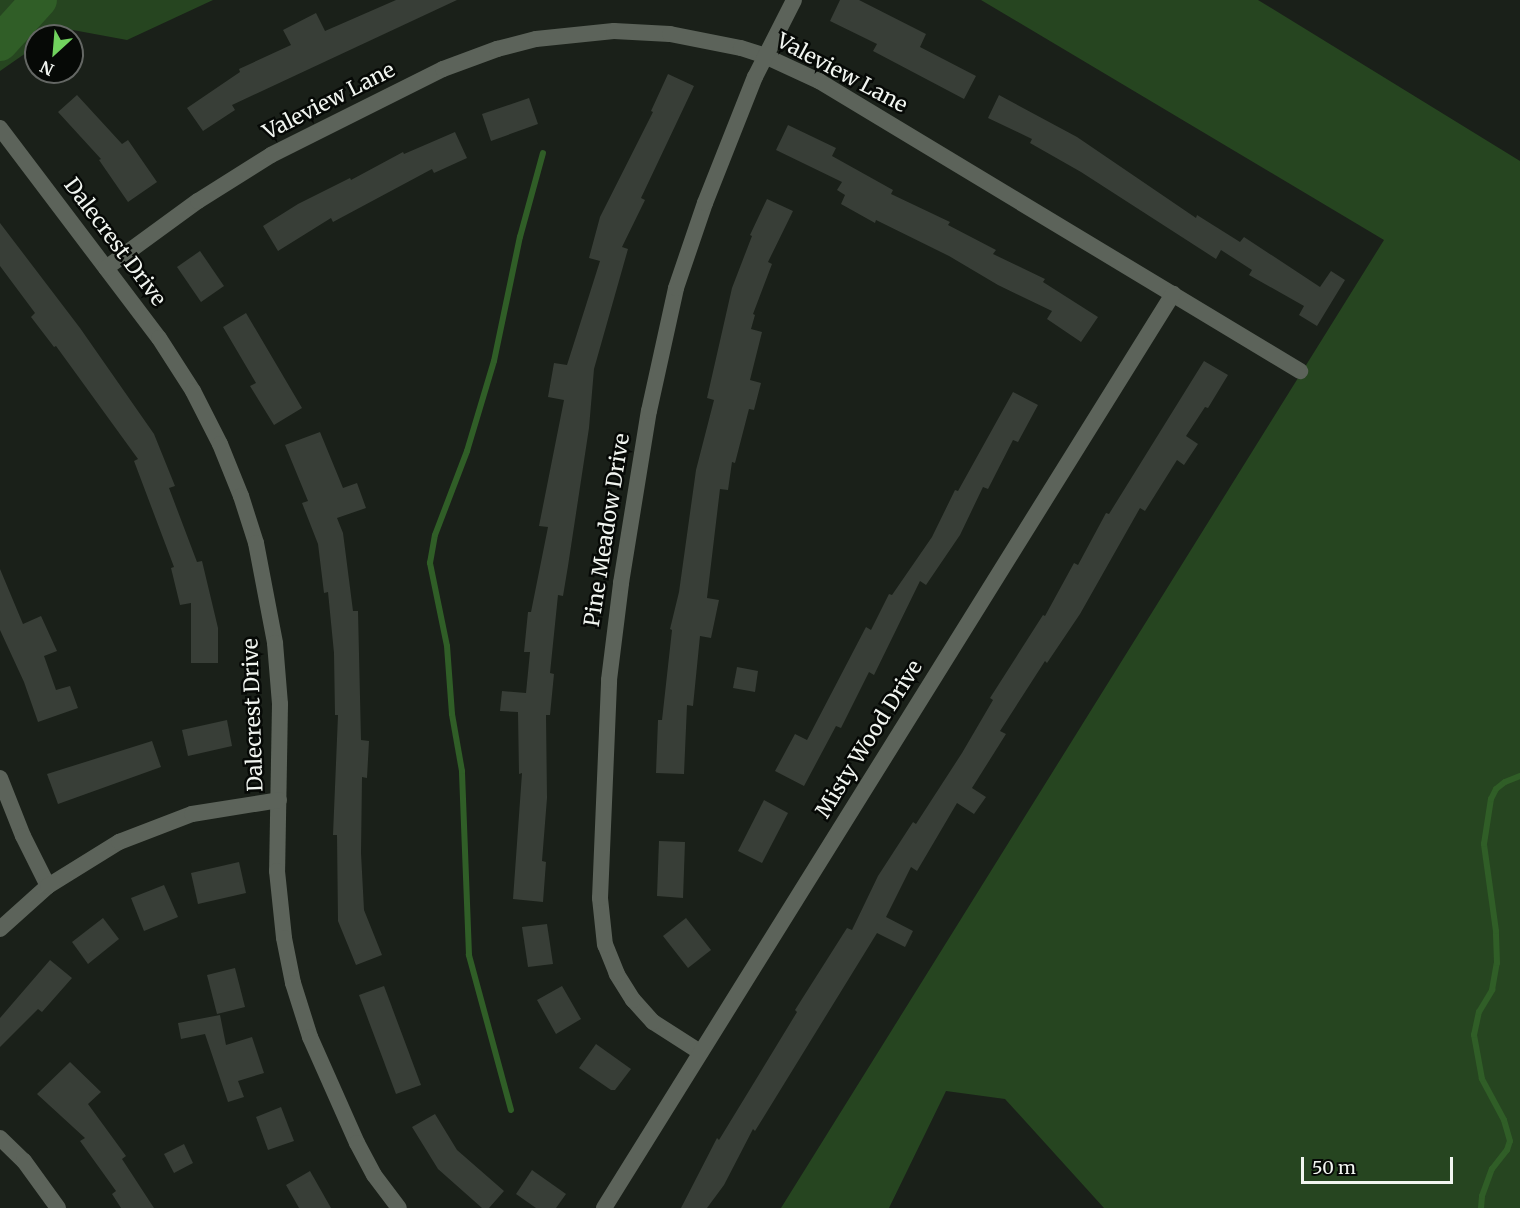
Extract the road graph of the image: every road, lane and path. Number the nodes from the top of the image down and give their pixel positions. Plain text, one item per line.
1 (794, 0) edge
2 (765, 56) junction
3 (0, 128) edge
4 (106, 268) junction
5 (1173, 294) junction
6 (1300, 371) dead end
7 (0, 778) edge
8 (279, 800) junction
9 (48, 886) junction
10 (0, 929) edge
11 (700, 1052) junction
12 (0, 1138) edge
13 (58, 1208) edge
14 (399, 1208) edge
15 (604, 1208) edge

1 - 2 street, Pine Meadow Drive
2 - 4 street, Valeview Lane
2 - 5 street, Valeview Lane
2 - 11 street, Pine Meadow Drive
3 - 4 street, Dalecrest Drive
4 - 8 street, Dalecrest Drive
5 - 6 street, Valeview Lane
5 - 11 street, Misty Wood Drive
7 - 9 street
8 - 9 street
8 - 14 street, Dalecrest Drive
9 - 10 street
11 - 15 street, Misty Wood Drive
12 - 13 street

